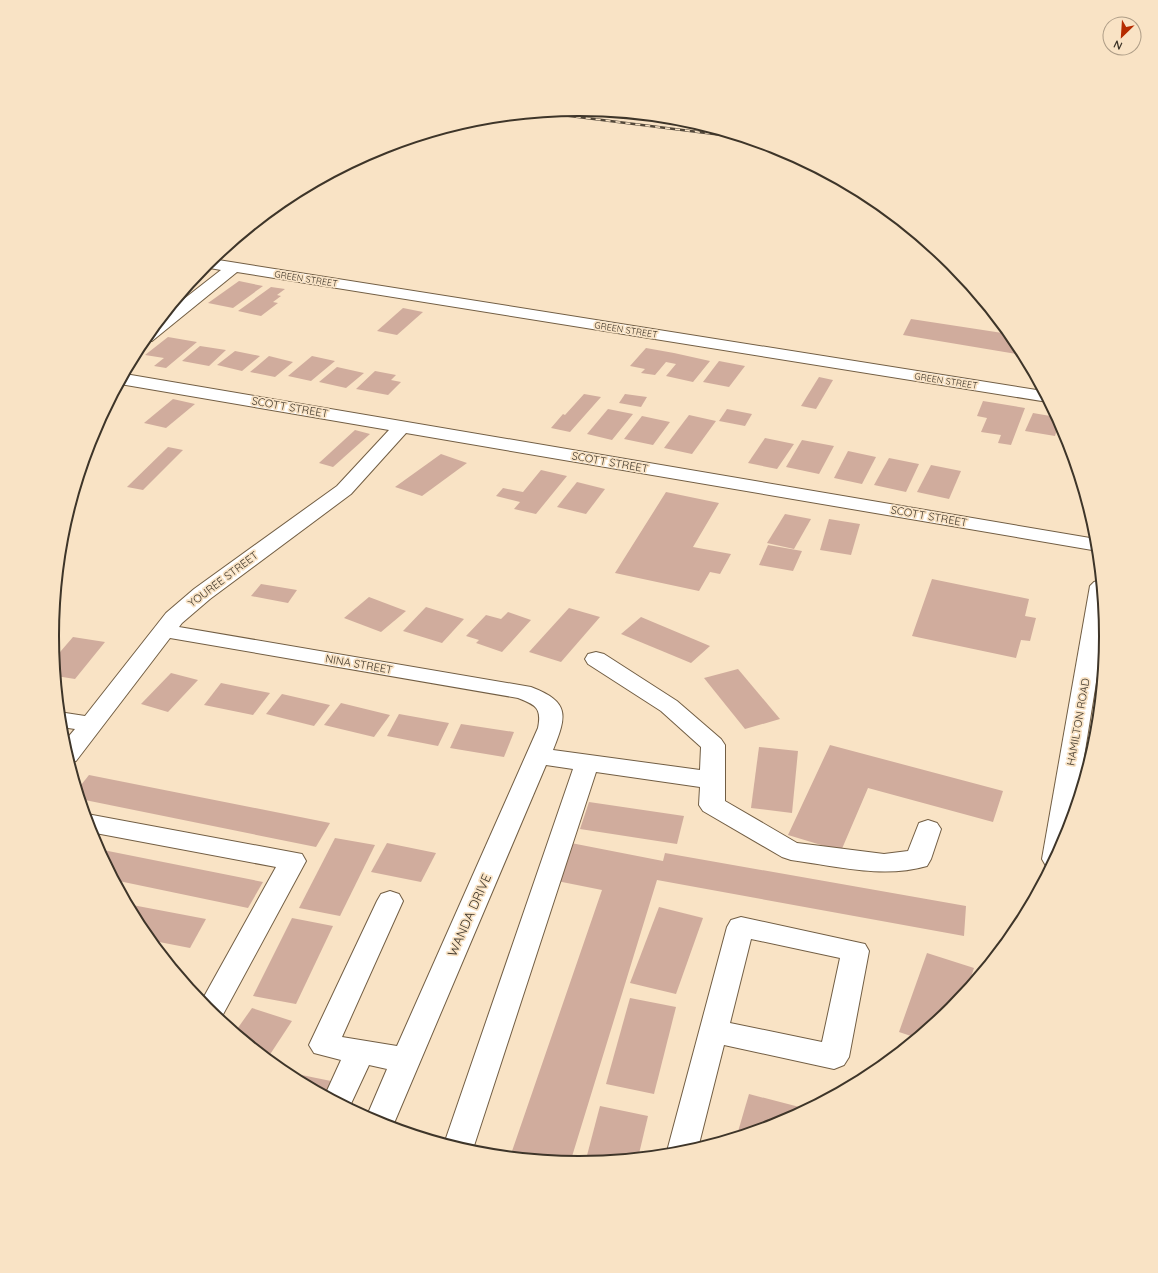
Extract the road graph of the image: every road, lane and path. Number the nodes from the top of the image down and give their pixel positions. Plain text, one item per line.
1 (216, 265) edge
2 (233, 268) junction
3 (164, 322) edge
4 (127, 379) edge
5 (1039, 396) edge
6 (402, 426) junction
7 (1091, 544) edge
8 (1098, 605) edge
9 (165, 631) junction
10 (596, 659) dead end
11 (549, 706) joint
12 (66, 720) edge
13 (90, 724) junction
14 (72, 749) edge
15 (539, 756) junction
16 (587, 763) junction
17 (712, 780) junction
18 (1066, 817) edge
19 (95, 824) edge
20 (928, 829) dead end
21 (390, 901) dead end
22 (213, 1006) edge
23 (713, 1031) junction
24 (360, 1052) junction
25 (406, 1060) junction
26 (339, 1098) edge
27 (382, 1118) edge
28 (460, 1143) edge
29 (682, 1147) edge

1 - 2 street, GREEN STREET
2 - 3 street
2 - 5 street, GREEN STREET
4 - 6 street, SCOTT STREET
6 - 7 street, SCOTT STREET
6 - 9 street, YOUREE STREET
8 - 18 street, HAMILTON ROAD
9 - 11 street, NINA STREET
9 - 13 street, YOUREE STREET
10 - 17 street
11 - 15 street, WANDA DRIVE
12 - 13 street
13 - 14 street, YOUREE STREET
15 - 16 street
15 - 25 street, WANDA DRIVE
16 - 17 street
16 - 28 street
17 - 20 street
19 - 22 street
21 - 24 street
23 - 23 street
23 - 29 street
24 - 25 street
24 - 26 street
25 - 27 street, WANDA DRIVE

